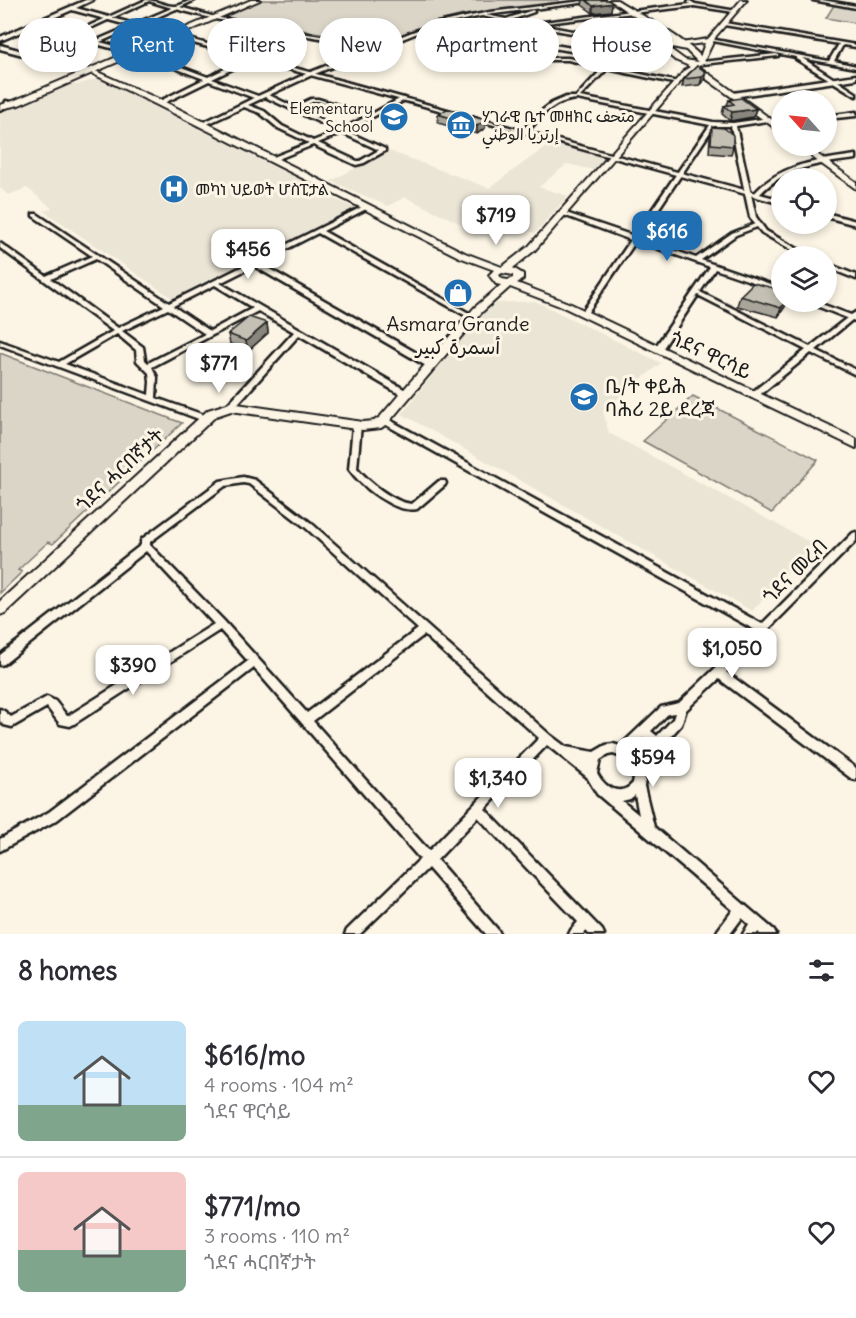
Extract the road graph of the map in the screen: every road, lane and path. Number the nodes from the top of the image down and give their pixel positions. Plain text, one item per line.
1 (90, 0) edge
2 (148, 0) edge
3 (193, 0) edge
4 (603, 0) edge
5 (613, 0) edge
6 (687, 0) edge
7 (744, 0) edge
8 (815, 0) edge
9 (252, 1) edge
10 (694, 5) junction
11 (547, 6) junction
12 (856, 7) edge
13 (71, 8) junction
14 (176, 8) junction
15 (734, 11) junction
16 (626, 13) junction
17 (477, 15) junction
18 (108, 18) junction
19 (153, 18) edge
20 (215, 18) joint
21 (494, 18) edge
22 (512, 18) edge
23 (632, 18) edge
24 (559, 20) edge
25 (98, 23) edge
26 (725, 24) junction
27 (403, 38) edge
28 (0, 39) edge
29 (710, 40) junction
30 (842, 43) junction
31 (673, 45) edge
32 (681, 45) junction
33 (856, 46) edge
34 (0, 47) edge
35 (18, 51) edge
36 (673, 53) edge
37 (785, 53) junction
38 (795, 55) junction
39 (831, 62) junction
40 (694, 65) junction
41 (856, 67) edge
42 (319, 71) edge
43 (89, 72) edge
44 (94, 72) edge
45 (188, 72) edge
46 (222, 72) edge
47 (303, 72) edge
48 (602, 72) edge
49 (625, 72) edge
50 (310, 74) junction
51 (856, 76) edge
52 (106, 77) junction
53 (208, 79) junction
54 (71, 80) junction
55 (833, 80) junction
56 (676, 83) junction
57 (738, 94) junction
58 (856, 95) edge
59 (261, 97) junction
60 (577, 98) junction
61 (403, 99) junction
62 (160, 103) junction
63 (2, 105) edge
64 (244, 105) junction
65 (294, 108) junction
66 (650, 113) junction
67 (856, 114) edge
68 (369, 116) junction
69 (837, 117) edge
70 (767, 119) junction
71 (771, 119) edge
72 (771, 121) edge
73 (713, 124) junction
74 (201, 125) junction
75 (733, 125) junction
76 (342, 131) junction
77 (524, 132) junction
78 (313, 143) junction
79 (612, 156) junction
80 (820, 156) edge
81 (824, 156) edge
82 (856, 156) edge
83 (273, 159) junction
84 (829, 161) junction
85 (681, 174) junction
86 (856, 176) edge
87 (856, 186) edge
88 (748, 193) junction
89 (756, 195) junction
90 (771, 199) edge
91 (366, 207) junction
92 (561, 213) junction
93 (35, 215) dead end
94 (837, 217) edge
95 (853, 221) edge
96 (758, 225) junction
97 (318, 231) junction
98 (637, 239) junction
99 (0, 245) edge
100 (788, 246) edge
101 (532, 248) junction
102 (462, 255) junction
103 (96, 256) junction
104 (519, 257) junction
105 (474, 259) junction
106 (697, 260) junction
107 (254, 263) junction
108 (714, 266) junction
109 (504, 269) junction
110 (837, 270) edge
111 (519, 275) junction
112 (495, 278) junction
113 (856, 278) edge
114 (45, 279) junction
115 (216, 283) junction
116 (509, 283) junction
117 (771, 286) edge
118 (698, 293) junction
119 (551, 298) junction
120 (484, 304) junction
121 (169, 307) junction
122 (258, 308) junction
123 (837, 311) edge
124 (584, 314) junction
125 (472, 317) junction
126 (855, 317) edge
127 (120, 330) junction
128 (298, 332) junction
129 (210, 334) junction
130 (0, 343) edge
131 (658, 349) junction
132 (810, 349) junction
133 (59, 365) junction
134 (431, 365) junction
135 (149, 366) junction
136 (856, 373) edge
137 (406, 394) junction
138 (754, 395) junction
139 (152, 399) junction
140 (230, 407) junction
141 (204, 418) junction
142 (384, 420) junction
143 (357, 425) junction
144 (856, 444) edge
145 (442, 483) dead end
146 (856, 535) edge
147 (146, 546) junction
148 (0, 609) edge
149 (221, 624) junction
150 (762, 629) junction
151 (424, 630) junction
152 (0, 661) edge
153 (255, 661) junction
154 (718, 672) junction
155 (681, 707) junction
156 (0, 714) edge
157 (306, 720) junction
158 (643, 731) junction
159 (546, 738) junction
160 (657, 743) junction
161 (622, 751) junction
162 (563, 752) junction
163 (595, 757) junction
164 (638, 764) junction
165 (591, 772) junction
166 (856, 775) edge
167 (638, 786) junction
168 (601, 790) junction
169 (477, 809) junction
170 (648, 827) junction
171 (0, 845) edge
172 (429, 859) junction
173 (742, 909) junction
174 (586, 922) junction
175 (758, 923) junction
176 (351, 934) edge
177 (494, 934) edge
178 (575, 934) edge
179 (598, 934) edge
180 (722, 934) edge
181 (749, 934) edge
182 (770, 934) edge

1 - 13 street
2 - 14 street
2 - 18 street
3 - 14 street
4 - 11 street
4 - 16 main road
5 - 16 main road
6 - 10 street
7 - 15 main road
8 - 12 street
9 - 20 main road
10 - 15 street
10 - 16 street
11 - 17 street
11 - 22 street
13 - 18 street
13 - 28 street
14 - 19 street
14 - 20 street
15 - 26 main road
16 - 23 main road
16 - 24 street
16 - 32 main road
17 - 21 street
17 - 27 street
18 - 25 street
26 - 29 main road
26 - 30 street
29 - 32 main road
29 - 37 street
29 - 40 main road
30 - 33 street
30 - 39 street
31 - 32 main road
32 - 40 main road
34 - 35 street
36 - 40 main road
37 - 38 street
37 - 40 street
38 - 39 street
38 - 55 street
39 - 41 street
40 - 56 main road
40 - 57 main road
42 - 50 street
43 - 54 main road
44 - 52 main road
45 - 53 street
46 - 53 street
47 - 50 street
48 - 60 street
49 - 56 street
50 - 59 street
50 - 61 street
51 - 55 street
52 - 54 main road
52 - 62 main road
53 - 59 street
53 - 62 street
54 - 63 main road
55 - 57 street
55 - 58 street
56 - 66 main road
57 - 70 main road
57 - 71 main road
59 - 64 street
59 - 65 street
60 - 66 street
60 - 77 street
61 - 68 street
61 - 77 street
62 - 74 main road
64 - 74 street
64 - 78 street
65 - 68 street
65 - 76 street
66 - 73 street
66 - 79 main road
67 - 69 street
68 - 76 street
70 - 72 main road
70 - 75 street
73 - 75 street
73 - 85 street
74 - 83 main road
75 - 88 street
76 - 78 street
76 - 78 street
77 - 79 street
78 - 83 street
79 - 85 street
79 - 92 main road
80 - 84 main road
81 - 84 main road
82 - 84 street
83 - 91 main road
84 - 86 main road
84 - 87 main road
84 - 89 street
85 - 88 street
85 - 98 street
88 - 89 street
88 - 96 street
89 - 90 street
91 - 97 street
91 - 102 main road
92 - 98 street
92 - 101 main road
93 - 103 street
94 - 95 street
96 - 100 street
96 - 106 street
97 - 107 street
97 - 125 street
98 - 106 street
98 - 124 street
99 - 114 street
101 - 104 main road
101 - 111 main road
102 - 105 main road, ጎደና ዋርሳይ
102 - 112 main road, ጎደና ዋርሳይ
103 - 114 street
103 - 121 street
104 - 105 main road
104 - 109 main road
105 - 109 main road, ጎደና ዋርሳይ
106 - 108 street
107 - 115 street
107 - 134 street
108 - 117 street
108 - 118 street
109 - 111 main road, ጎደና ዋርሳይ
109 - 112 main road
110 - 113 street
111 - 116 main road
111 - 119 main road, ጎደና ዋርሳይ
112 - 116 main road, ጎደና ዋርሳይ
112 - 120 main road
114 - 127 street
115 - 121 street
115 - 122 street
116 - 119 main road, ጎደና ዋርሳይ
116 - 120 main road
118 - 131 street
118 - 132 street
119 - 124 main road, ጎደና ዋርሳይ
120 - 125 main road
121 - 127 street
121 - 129 street
122 - 128 street
122 - 129 street
123 - 126 street
124 - 131 main road, ጎደና ዋርሳይ
125 - 134 main road
126 - 132 street
127 - 133 street
127 - 135 street
128 - 137 street
128 - 140 street
129 - 135 street
130 - 133 street
131 - 138 main road, ጎደና ዋርሳይ
132 - 136 street
132 - 138 street
133 - 139 street
134 - 137 main road
135 - 139 street
137 - 142 main road
138 - 144 main road, ጎደና ዋርሳይ
139 - 141 street
140 - 141 main road, ጎደና ሓርበኛታት
140 - 143 main road
141 - 148 main road, ጎደና ሓርበኛታት
142 - 143 main road
142 - 150 street
143 - 145 street
146 - 150 street, ጎደና መረብ
147 - 149 street
147 - 151 street
147 - 152 street
149 - 153 street
149 - 156 street
150 - 154 street, ጎደና መረብ
151 - 157 street
151 - 159 street
153 - 157 street
153 - 171 street
154 - 155 street, ጎደና መረብ
154 - 166 street
155 - 158 street, ጎደና መረብ
155 - 160 street, ጎደና መረብ
157 - 172 street
158 - 160 street
158 - 161 street, ጎደና መረብ
159 - 162 street
159 - 169 street
160 - 164 street, ጎደና መረብ
161 - 163 street
161 - 164 street
162 - 163 street
162 - 165 street
163 - 165 street
164 - 167 street
165 - 168 street
167 - 168 street
167 - 170 street
168 - 170 street
169 - 172 street
169 - 174 street
170 - 173 street
172 - 176 street
172 - 177 street
173 - 175 street
173 - 180 street
174 - 178 street
174 - 179 street
175 - 181 street
175 - 182 street

